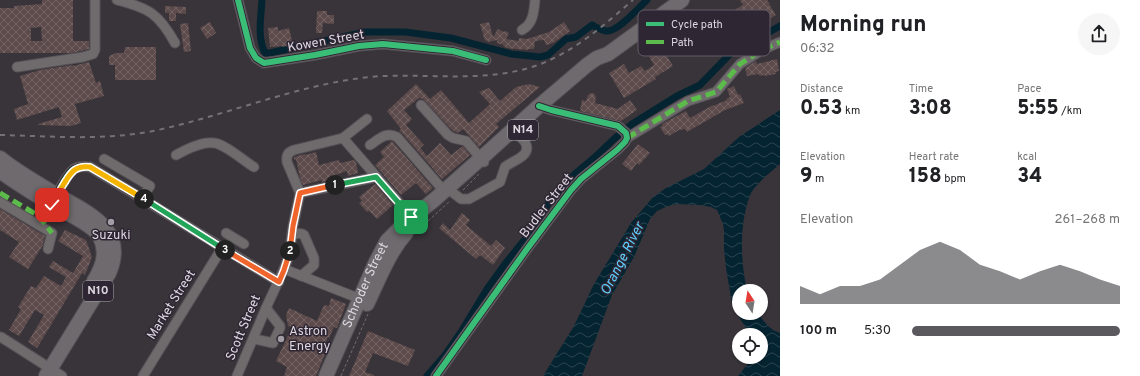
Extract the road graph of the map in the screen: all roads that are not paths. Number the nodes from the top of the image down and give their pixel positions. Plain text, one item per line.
1 (95, 0) edge
2 (117, 0) edge
3 (238, 0) edge
4 (535, 0) edge
5 (682, 0) edge
6 (668, 10) edge
7 (522, 30) dead end
8 (638, 32) edge
9 (780, 42) edge
10 (176, 43) dead end
11 (770, 46) edge
12 (753, 56) edge
13 (486, 60) dead end
14 (17, 68) dead end
15 (421, 105) dead end
16 (543, 107) junction
17 (367, 119) dead end
18 (624, 132) junction
19 (518, 135) junction
20 (343, 138) junction
21 (370, 145) dead end
22 (176, 155) dead end
23 (0, 158) edge
24 (104, 159) dead end
25 (482, 165) junction
26 (254, 167) dead end
27 (0, 171) edge
28 (376, 177) junction
29 (300, 193) junction
30 (451, 193) junction
31 (54, 200) junction
32 (145, 200) junction
33 (0, 202) edge
34 (414, 224) junction
35 (226, 233) dead end
36 (292, 235) junction
37 (244, 244) dead end
38 (222, 248) junction
39 (48, 249) dead end
40 (284, 270) junction
41 (301, 276) junction
42 (279, 282) junction
43 (366, 304) junction
44 (266, 308) junction
45 (1, 337) dead end
46 (254, 339) junction
47 (50, 371) edge
48 (35, 376) edge
49 (143, 376) edge
50 (237, 376) edge
51 (326, 376) edge
52 (336, 376) edge
53 (436, 376) edge

1 - 14 street
2 - 10 street
3 - 13 street, Kowen Street
4 - 7 street
5 - 6 highway, Schroder Street / N14
8 - 16 highway, Schroder Street / N14
9 - 11 street, Budler Street
12 - 18 street, Budler Street
15 - 25 street
16 - 18 street
16 - 19 highway, Schroder Street / N14
16 - 25 highway, Schroder Street / N14
17 - 20 street
18 - 53 street, Budler Street
19 - 25 highway, Schroder Street / N14
19 - 30 street
20 - 28 street
20 - 29 street
21 - 30 street
22 - 26 street
23 - 31 highway, N10
24 - 32 street
25 - 30 highway, Schroder Street / N14
27 - 31 highway, N10
28 - 29 street
28 - 34 street
29 - 36 street, Scott Street
30 - 34 highway, Schroder Street / N14
31 - 32 street
31 - 47 highway, N10
32 - 38 street
33 - 39 street
34 - 43 highway, Schroder Street / N14
35 - 37 street
36 - 40 street, Scott Street
36 - 41 street
38 - 42 street
38 - 49 street, Market Street
40 - 41 street
40 - 42 street, Scott Street
41 - 43 street
42 - 44 street, Scott Street
43 - 51 highway, Schroder Street / N14
43 - 52 highway, Schroder Street / N14
44 - 46 street, Scott Street
44 - 46 street
45 - 47 street
46 - 50 street, Scott Street
47 - 48 highway, N10

